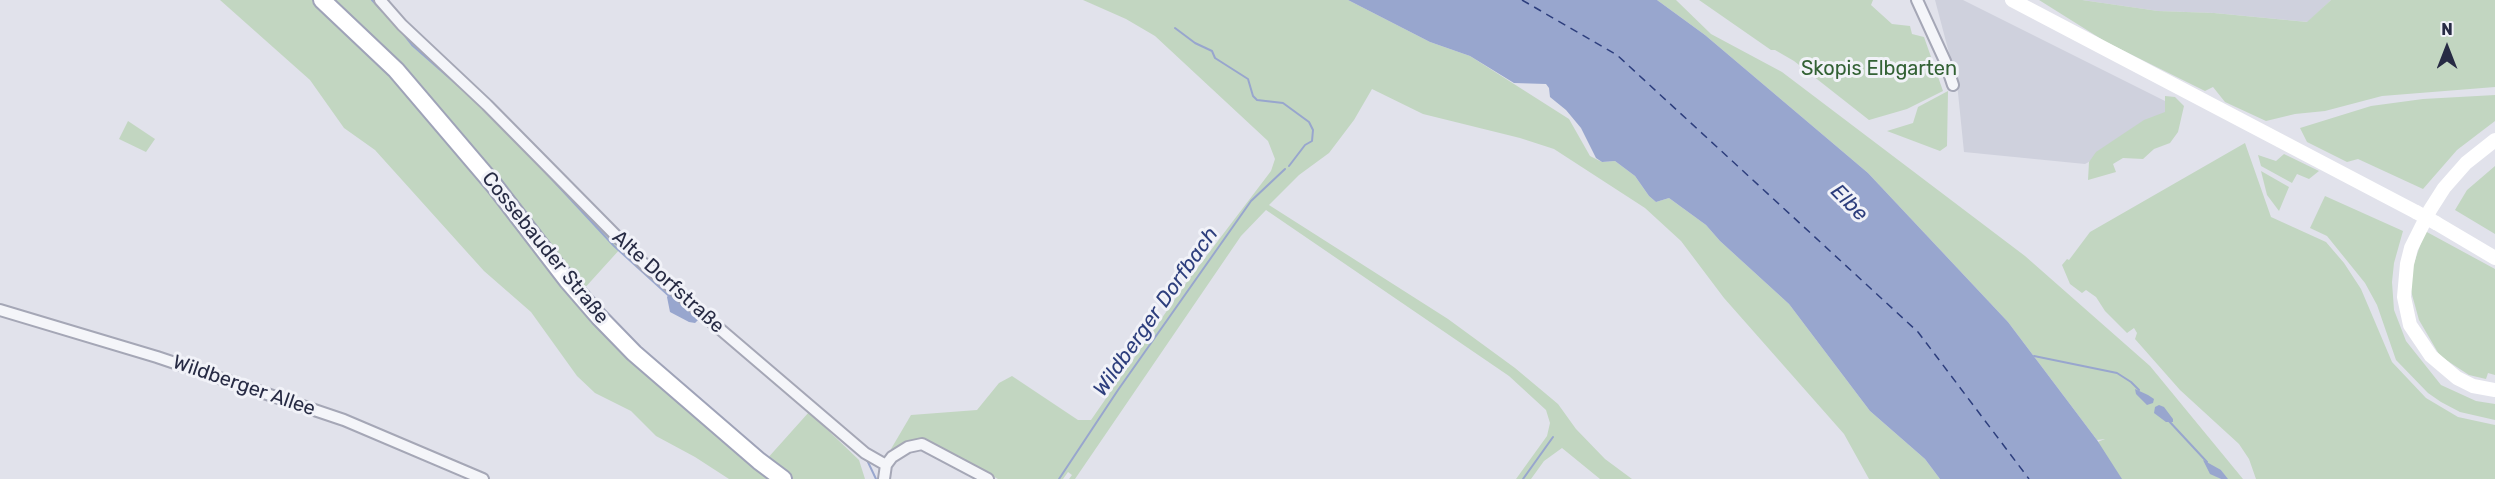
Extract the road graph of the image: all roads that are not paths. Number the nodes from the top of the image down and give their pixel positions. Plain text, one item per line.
1 (322, 0) edge
2 (380, 0) edge
3 (1917, 0) edge
4 (2012, 0) edge
5 (1953, 85) dead end
6 (2495, 140) edge
7 (2495, 258) edge
8 (0, 310) edge
9 (2495, 390) edge
10 (886, 465) junction
11 (483, 479) edge
12 (783, 479) edge
13 (884, 479) edge
14 (988, 479) edge

1 - 12 main road, Cossebauder Straße
2 - 10 street, Alte Dorfstraße
3 - 5 street
4 - 7 main road, bridge
6 - 9 main road
8 - 11 street, Wildberger Allee
10 - 13 street
10 - 14 street

